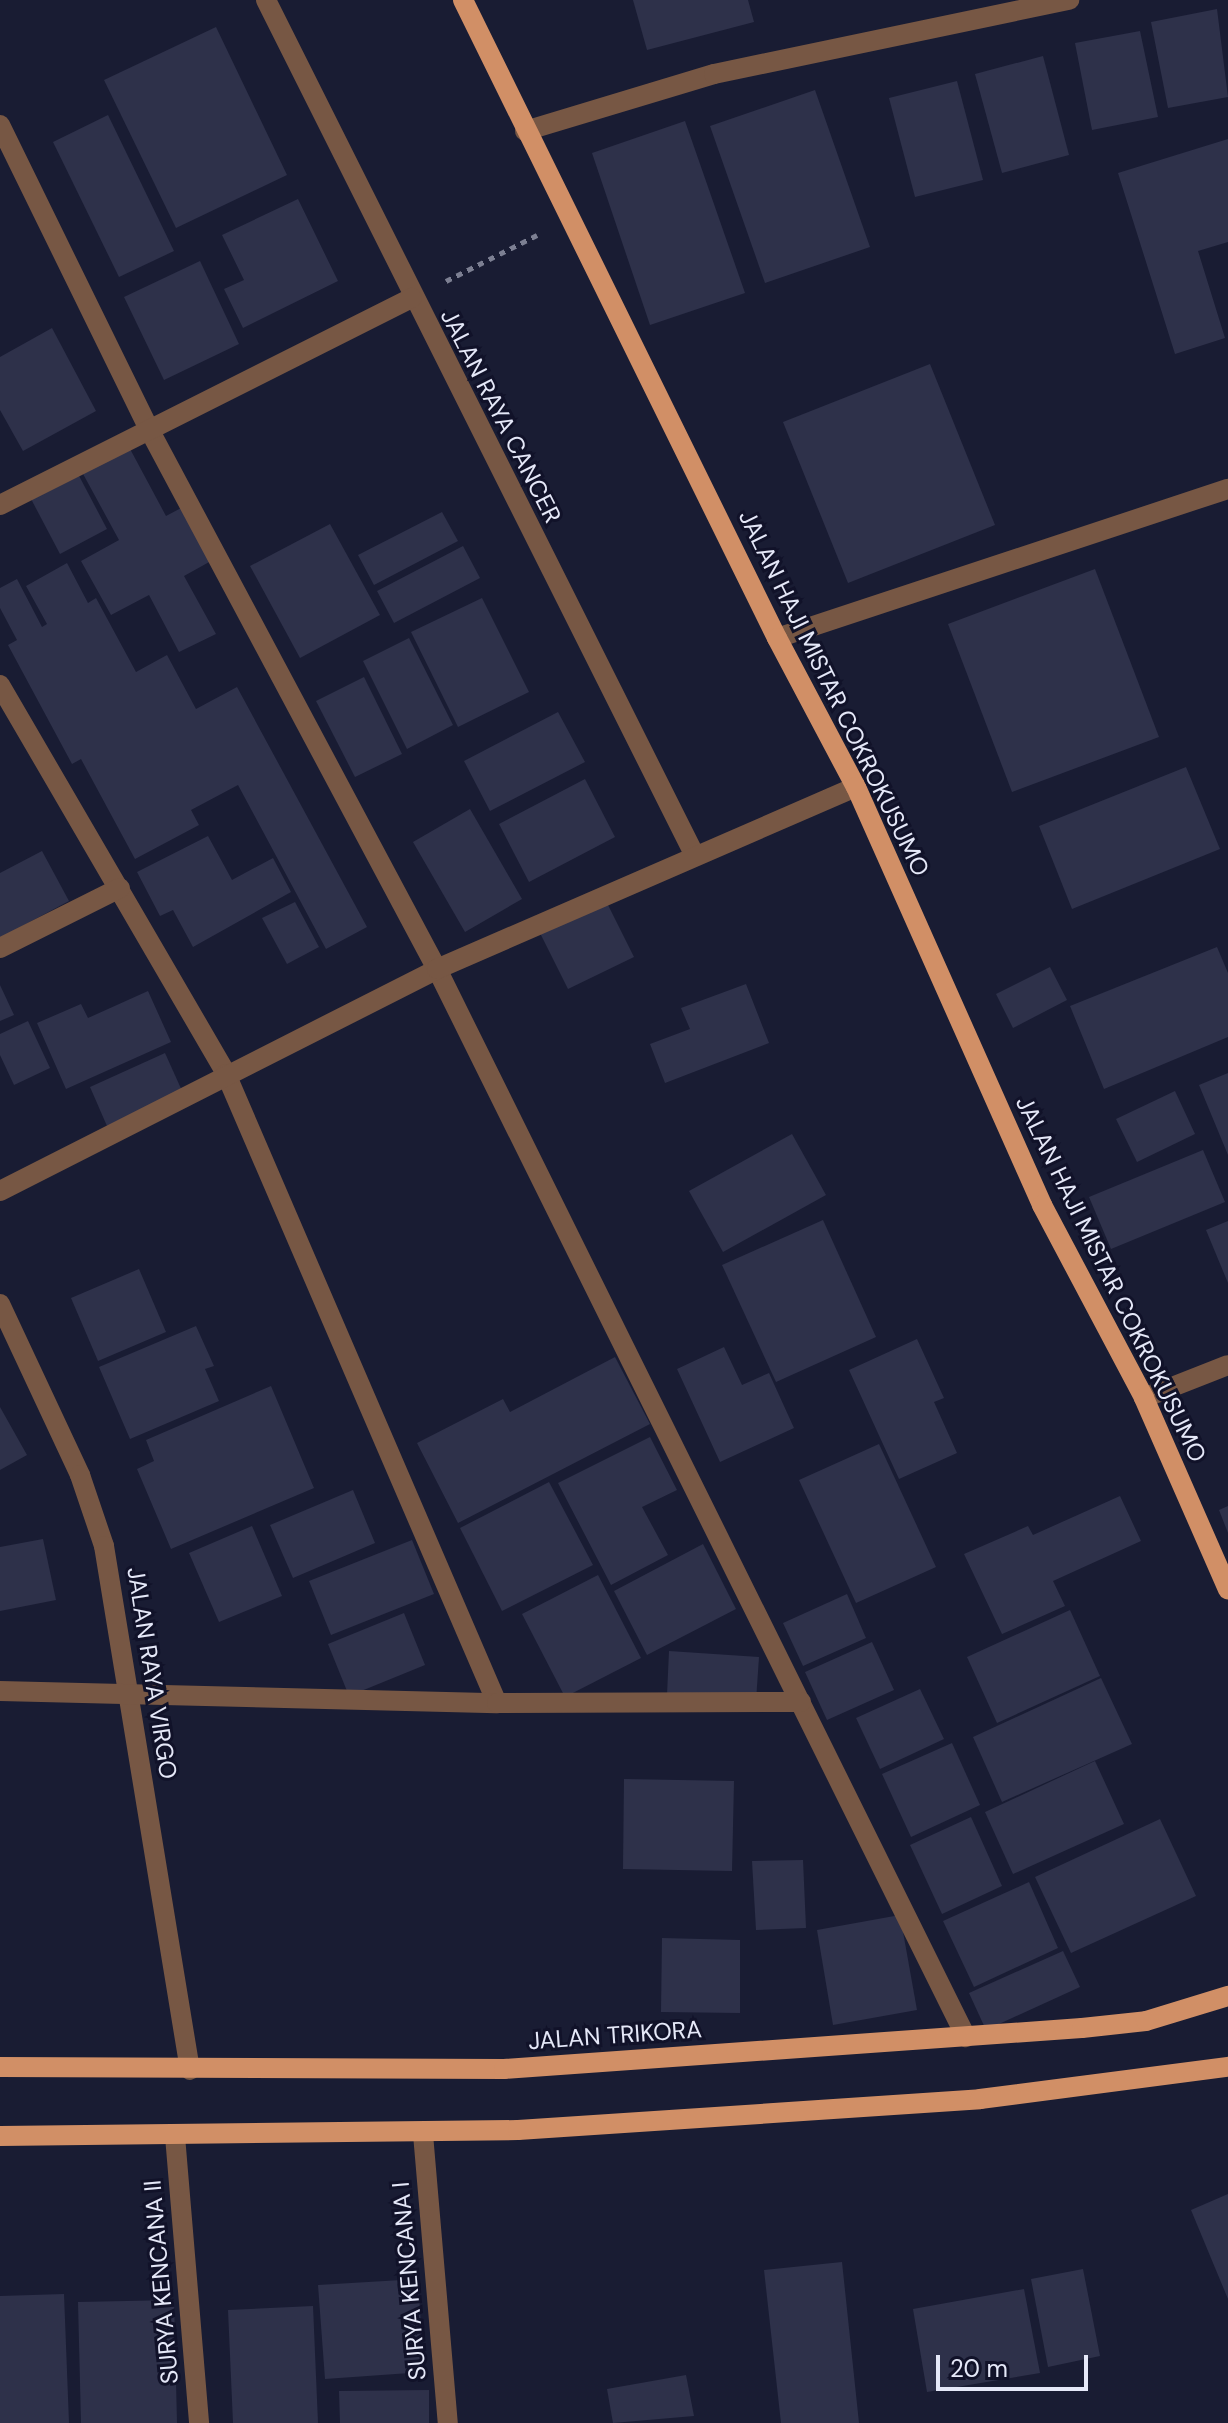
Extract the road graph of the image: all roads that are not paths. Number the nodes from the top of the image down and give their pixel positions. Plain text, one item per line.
1 (266, 0) edge
2 (463, 0) edge
3 (1069, 0) edge
4 (0, 125) edge
5 (525, 131) junction
6 (412, 298) junction
7 (151, 433) junction
8 (1228, 489) edge
9 (0, 505) edge
10 (777, 638) junction
11 (0, 685) edge
12 (856, 787) junction
13 (694, 854) junction
14 (120, 888) junction
15 (0, 948) edge
16 (437, 969) junction
17 (226, 1074) junction
18 (0, 1191) edge
19 (0, 1304) edge
20 (1228, 1365) edge
21 (1144, 1398) junction
22 (1228, 1589) edge
23 (0, 1691) edge
24 (129, 1694) junction
25 (801, 1702) junction
26 (497, 1703) junction
27 (1228, 1996) edge
28 (966, 2037) junction
29 (0, 2067) edge
30 (1228, 2067) edge
31 (190, 2070) junction
32 (423, 2134) junction
33 (0, 2136) edge
34 (175, 2136) junction
35 (199, 2423) edge
36 (448, 2423) edge

1 - 6 street, JALAN RAYA CANCER
2 - 5 main road, JALAN HAJI MISTAR COKROKUSUMO
3 - 5 street
4 - 7 street
5 - 10 main road, JALAN HAJI MISTAR COKROKUSUMO
6 - 7 street
6 - 13 street, JALAN RAYA CANCER
7 - 9 street
7 - 16 street
8 - 10 street
10 - 12 main road, JALAN HAJI MISTAR COKROKUSUMO
11 - 14 street
12 - 13 street
12 - 21 main road, JALAN HAJI MISTAR COKROKUSUMO
13 - 16 street
14 - 15 street
14 - 17 street
16 - 17 street
16 - 25 street
17 - 18 street
17 - 26 street
19 - 24 street, JALAN RAYA VIRGO
20 - 21 street
21 - 22 main road, JALAN HAJI MISTAR COKROKUSUMO
23 - 24 street
24 - 26 street
24 - 31 street, JALAN RAYA VIRGO
25 - 26 street
25 - 28 street
27 - 28 main road, JALAN TRIKORA
28 - 31 main road, JALAN TRIKORA
29 - 31 main road, JALAN TRIKORA
30 - 32 main road
32 - 34 main road
32 - 36 street, SURYA KENCANA I
33 - 34 main road
34 - 35 street, SURYA KENCANA II

